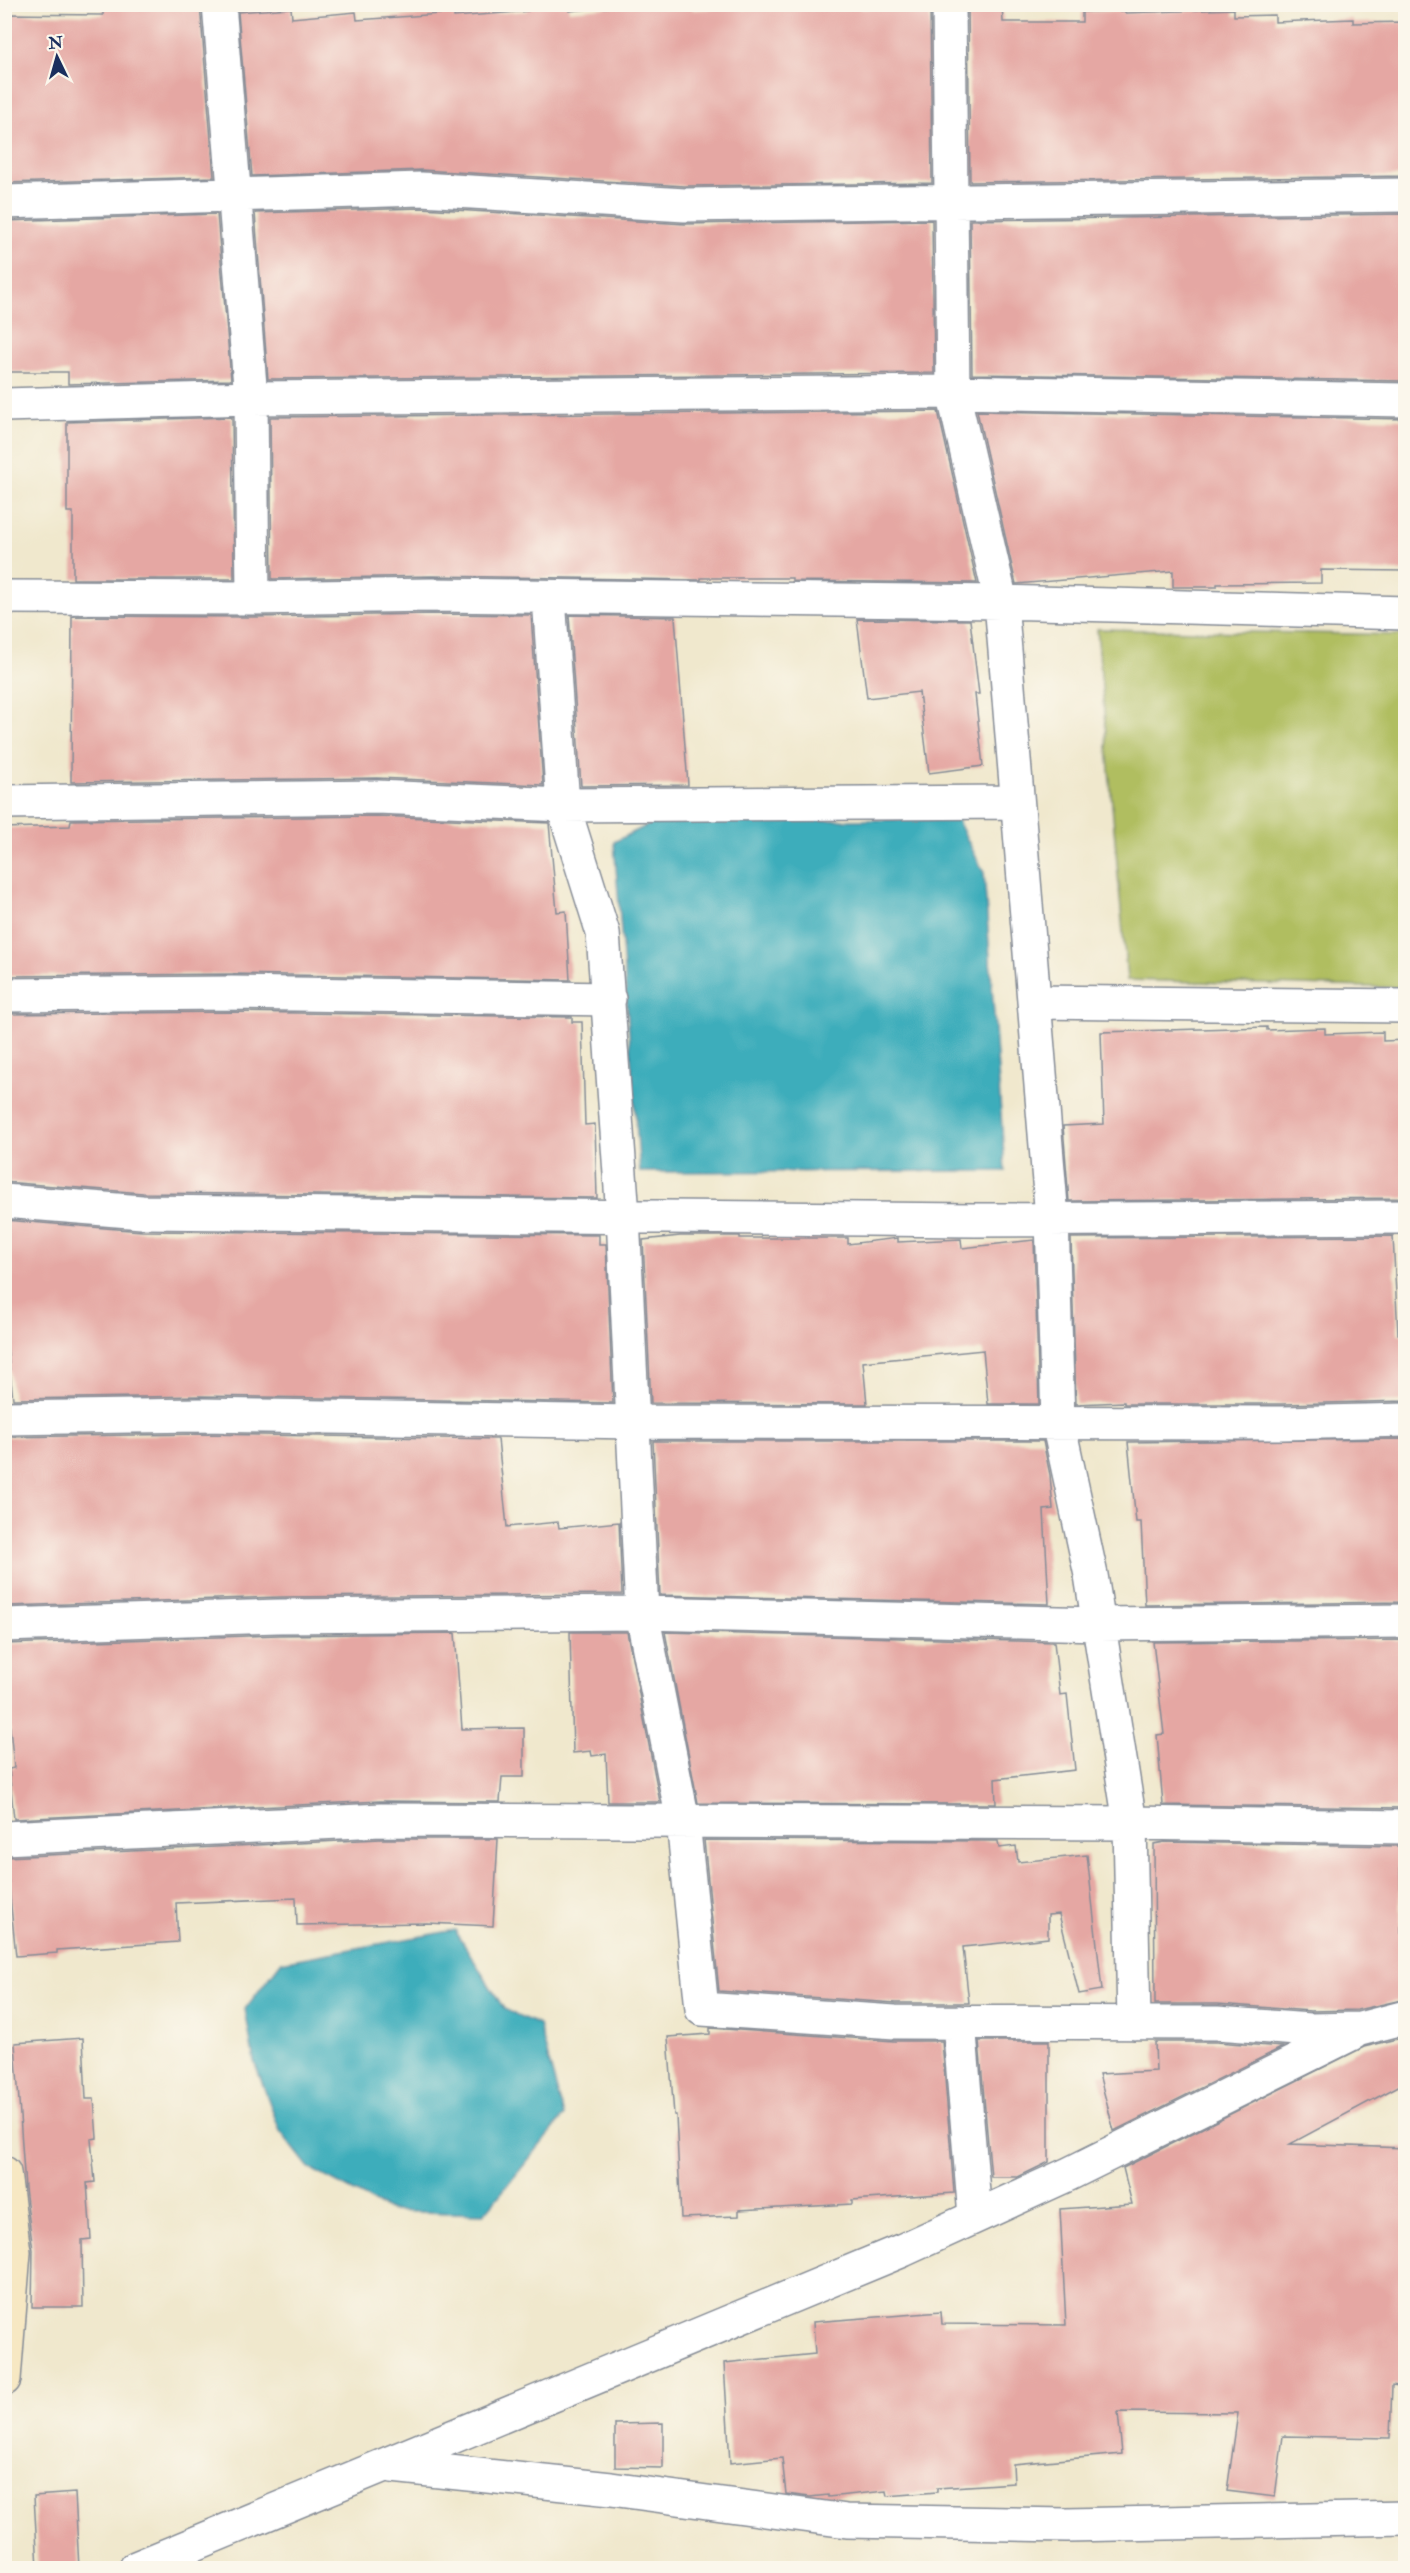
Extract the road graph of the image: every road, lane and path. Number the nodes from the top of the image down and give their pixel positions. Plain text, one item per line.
1 (219, 4) edge
2 (949, 4) edge
3 (233, 193) junction
4 (1406, 195) edge
5 (953, 201) junction
6 (4, 202) edge
7 (953, 392) junction
8 (251, 398) junction
9 (1406, 400) edge
10 (4, 405) edge
11 (4, 597) edge
12 (549, 597) junction
13 (253, 598) junction
14 (1001, 602) junction
15 (1406, 613) edge
16 (4, 802) edge
17 (1016, 802) junction
18 (563, 805) junction
19 (4, 995) edge
20 (609, 999) junction
21 (1034, 1002) junction
22 (1406, 1006) edge
23 (4, 1202) edge
24 (623, 1215) junction
25 (1406, 1217) edge
26 (1052, 1218) junction
27 (4, 1418) edge
28 (1406, 1420) edge
29 (634, 1422) junction
30 (1058, 1422) junction
31 (642, 1613) junction
32 (1406, 1621) edge
33 (1099, 1624) junction
34 (4, 1625) edge
35 (683, 1821) junction
36 (1130, 1823) junction
37 (1406, 1827) edge
38 (4, 1838) edge
39 (1406, 2017) edge
40 (959, 2022) junction
41 (1134, 2023) junction
42 (1360, 2029) junction
43 (4, 2173) edge
44 (975, 2217) junction
45 (4, 2379) edge
46 (387, 2466) junction
47 (1406, 2518) edge
48 (136, 2568) edge

1 - 3 street
2 - 5 street
3 - 5 street
3 - 6 street
3 - 8 street
4 - 5 street
5 - 7 street
7 - 8 street
7 - 9 street
7 - 14 street
8 - 10 street
8 - 13 street
11 - 13 street
12 - 13 street
12 - 14 street
12 - 18 street
14 - 15 street
14 - 17 street
16 - 18 street
17 - 18 street
17 - 21 street
18 - 20 street
19 - 20 street
20 - 24 street
21 - 22 street
21 - 26 street
23 - 24 street
24 - 26 street
24 - 29 street
25 - 26 street
26 - 30 street
27 - 29 street
28 - 30 street
29 - 30 street
29 - 31 street
30 - 33 street
31 - 33 street
31 - 34 street
31 - 35 street
32 - 33 street
33 - 36 street
35 - 36 street
35 - 38 street
35 - 40 street
36 - 37 street
36 - 41 street
39 - 42 street
40 - 41 street
40 - 44 street
41 - 42 street
42 - 44 street
43 - 45 street
44 - 46 street
46 - 47 street
46 - 48 street

